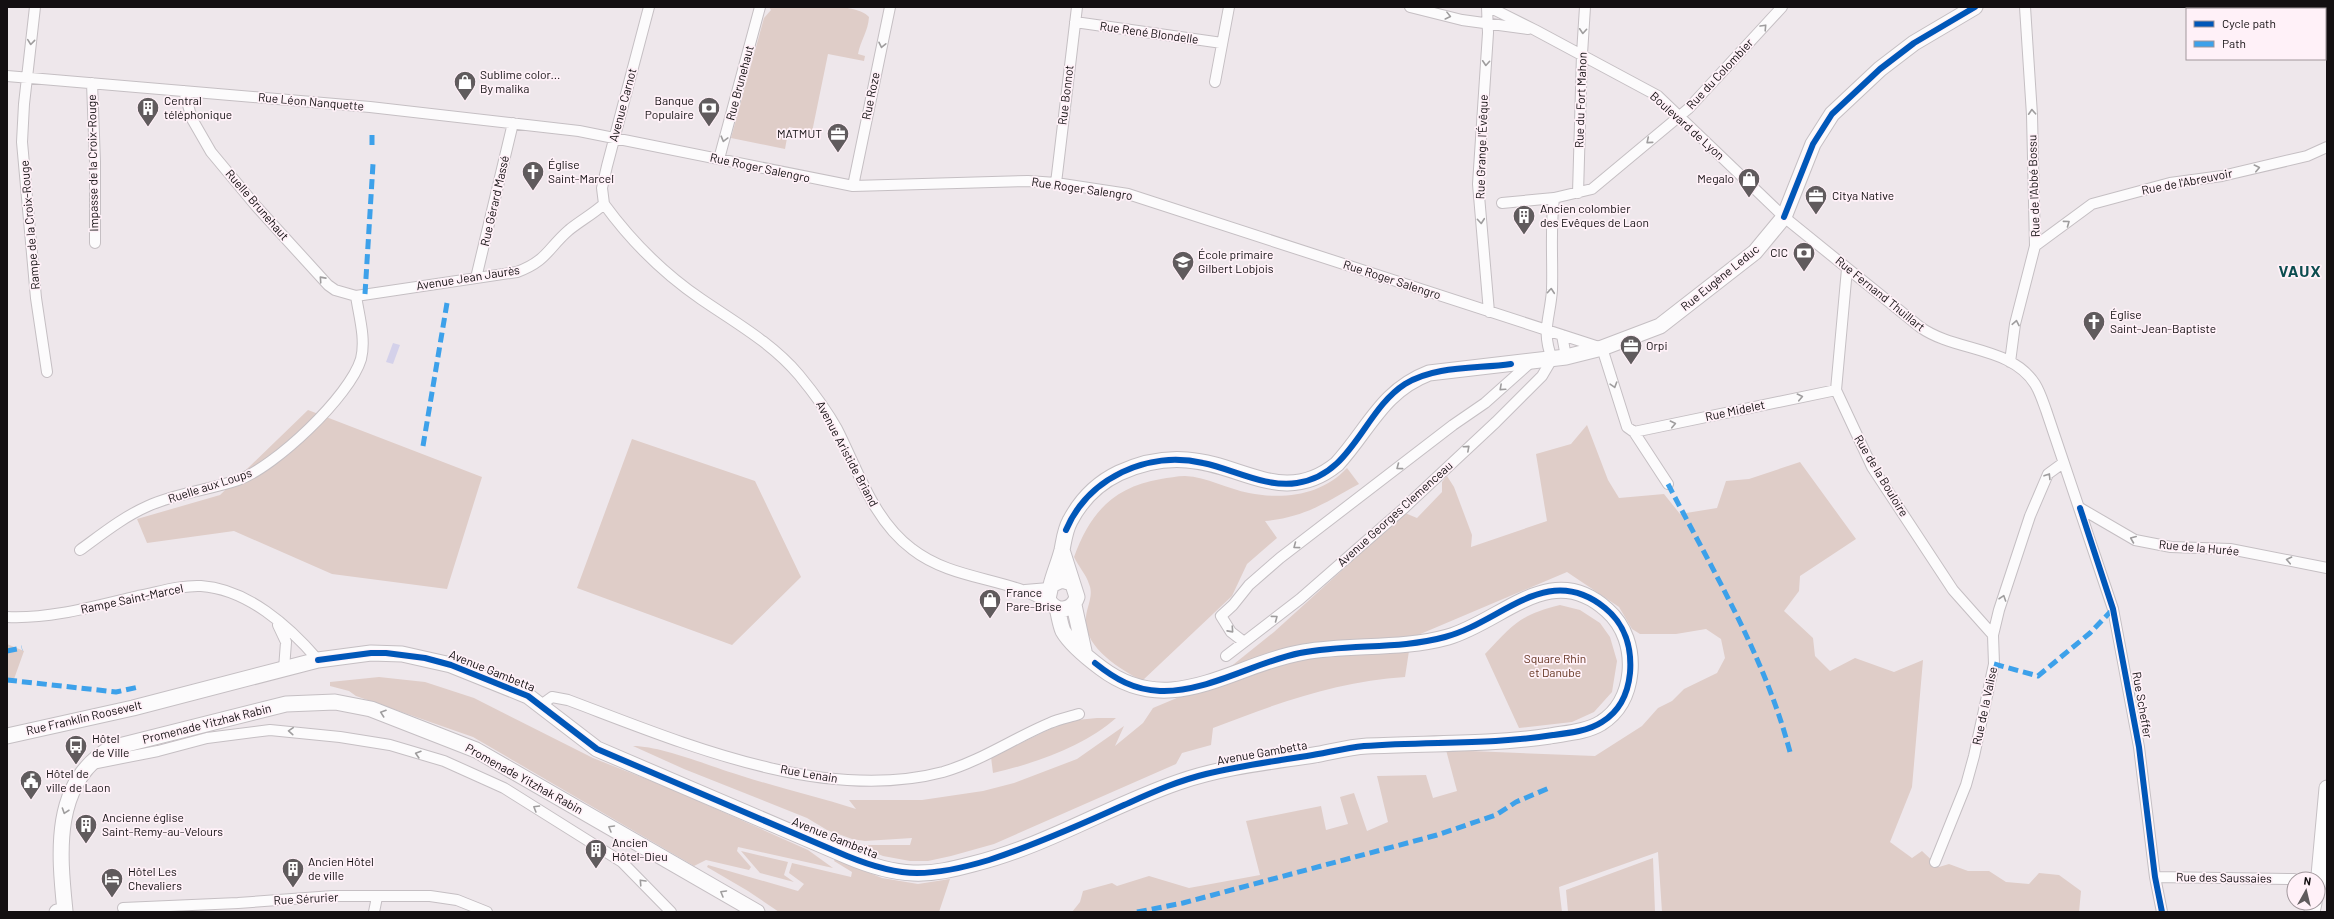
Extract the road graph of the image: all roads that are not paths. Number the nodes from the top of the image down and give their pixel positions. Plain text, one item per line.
1 (35, 7) edge
2 (649, 7) edge
3 (760, 7) edge
4 (890, 7) edge
5 (1077, 7) edge
6 (1229, 7) edge
7 (1410, 7) edge
8 (1488, 7) edge
9 (1585, 7) edge
10 (1782, 7) edge
11 (1975, 7) edge
12 (2025, 7) edge
13 (1075, 22) junction
14 (1487, 24) junction
15 (1535, 30) junction
16 (1222, 43) junction
17 (1582, 54) junction
18 (7, 76) edge
19 (28, 78) junction
20 (1215, 82) dead end
21 (92, 84) junction
22 (184, 92) junction
23 (1679, 116) junction
24 (513, 123) junction
25 (614, 138) junction
26 (2327, 147) edge
27 (719, 159) junction
28 (1056, 183) junction
29 (853, 186) junction
30 (1578, 193) junction
31 (1554, 198) junction
32 (1502, 203) dead end
33 (604, 204) junction
34 (1784, 217) junction
35 (95, 243) dead end
36 (2035, 246) junction
37 (1847, 269) junction
38 (476, 278) junction
39 (356, 296) junction
40 (1489, 312) junction
41 (1546, 330) junction
42 (1562, 335) junction
43 (1602, 348) junction
44 (1566, 357) junction
45 (1552, 360) junction
46 (1531, 362) junction
47 (2010, 362) junction
48 (47, 372) dead end
49 (1836, 390) junction
50 (1634, 432) junction
51 (2063, 463) junction
52 (1668, 484) dead end
53 (2080, 508) junction
54 (80, 550) dead end
55 (1062, 550) junction
56 (2327, 568) edge
57 (1072, 583) junction
58 (1022, 590) junction
59 (1052, 596) junction
60 (1074, 604) junction
61 (7, 618) edge
62 (273, 619) junction
63 (1993, 635) junction
64 (1244, 642) junction
65 (1084, 654) junction
66 (1226, 656) dead end
67 (318, 660) junction
68 (284, 669) junction
69 (541, 705) junction
70 (1079, 714) dead end
71 (7, 736) edge
72 (90, 764) junction
73 (2327, 788) edge
74 (1935, 862) dead end
75 (2322, 871) edge
76 (2155, 877) junction
77 (2286, 880) edge
78 (377, 897) junction
79 (123, 908) dead end
80 (61, 911) edge
81 (374, 912) edge
82 (487, 912) edge
83 (669, 912) edge
84 (757, 912) edge
85 (2162, 912) edge

1 -> 19 street, Rampe de la Croix-Rouge
2 - 25 street, Avenue Carnot
3 -> 27 street, Rue Brunehaut
4 -> 29 street, Rue Roze
5 - 13 street, Rue Bonnot
6 - 16 street
7 -> 14 street, Boulevard de Lyon
8 - 14 street, Rue Grange l'Évêque
8 - 15 street, Boulevard de Lyon
9 -> 17 street, Rue du Fort Mahon
23 -> 10 street, Rue du Colombier
11 - 34 main road, Rue Eugène Leduc
36 -> 12 street, Rue de l'Abbé Bossu
13 - 16 street, Rue René Blondelle
13 - 28 street, Rue Bonnot
14 - 15 street, Boulevard de Lyon
14 -> 40 street, Rue Grange l'Évêque
15 - 17 street, Boulevard de Lyon
16 - 20 street
17 - 23 street, Boulevard de Lyon
17 - 30 street, Rue du Fort Mahon
18 - 19 street, Rue Léon Nanquette
19 - 21 street, Rue Léon Nanquette
19 - 48 street, Rampe de la Croix-Rouge
21 - 22 street, Rue Léon Nanquette
21 - 35 street, Impasse de la Croix-Rouge
22 - 24 street, Rue Léon Nanquette
39 -> 22 street, Ruelle Brunehaut
23 -> 30 street, Rue du Colombier
23 - 34 street, Boulevard de Lyon
24 - 25 street, Rue Léon Nanquette
24 - 38 street, Rue Gérard Massé
25 - 27 street, Rue Roger Salengro
25 - 33 street, Avenue Carnot
36 -> 26 street, Rue de l'Abreuvoir
27 - 29 street, Rue Roger Salengro
28 - 29 street, Rue Roger Salengro
28 - 40 street, Rue Roger Salengro
30 - 31 street, Rue du Colombier
31 - 32 street, Rue du Colombier
41 -> 31 street
33 - 38 street, Avenue Jean Jaurès
33 - 58 street, Avenue Aristide Briand
34 - 37 street, Rue Fernand Thuillart
34 - 43 main road, Rue Eugène Leduc
47 -> 36 street, Rue de l'Abbé Bossu
37 - 47 street, Rue Fernand Thuillart
37 - 49 street
38 - 39 street, Avenue Jean Jaurès
39 - 54 street, Ruelle aux Loups
40 - 41 street, Rue Roger Salengro
41 - 42 street, Rue Roger Salengro
41 - 45 street
42 - 43 street, Rue Roger Salengro
42 - 44 street
43 - 44 main road, Rue Eugène Leduc
43 -> 50 street
44 - 45 main road, Rue Eugène Leduc
45 - 46 main road, Rue Eugène Leduc
64 -> 45 street, Avenue Georges Clemenceau
46 - 55 main road, Rue Eugène Leduc
46 -> 64 street
47 - 51 street, Rue Fernand Thuillart
50 -> 49 street, Rue Midelet
49 - 63 street, Rue de la Bouloire
50 - 52 street
51 - 53 street, Rue Fernand Thuillart
63 -> 51 street, Rue de la Valise
56 -> 53 street, Rue de la Hurée
53 - 76 street, Rue Scheffer
55 - 57 main road
55 - 59 main road, Rue Eugène Leduc
57 - 59 main road
57 - 60 main road
58 - 59 street, Avenue Aristide Briand
58 - 59 street, Avenue Aristide Briand
59 - 60 main road
59 - 65 main road, Avenue Gambetta
60 - 65 main road
61 - 62 street, Rampe Saint-Marcel
62 - 67 street, Rampe Saint-Marcel
62 - 68 street, Rampe Saint-Marcel
63 - 74 street, Rue de la Valise
64 - 66 street, Avenue Georges Clemenceau
65 - 69 main road, Avenue Gambetta
67 - 68 main road, Avenue Gambetta
67 - 69 main road, Avenue Gambetta
68 - 71 main road, Rue Franklin Roosevelt
69 - 70 street, Rue Lenain
72 -> 80 main road, Promenade Yitzhak Rabin
83 -> 72 street
84 -> 72 main road, Promenade Yitzhak Rabin
73 - 75 main road
76 - 77 street, Rue des Saussaies
76 - 85 street, Rue Scheffer
78 - 79 street, Rue Sérurier
78 - 81 street
78 - 82 street, Rue Sérurier

